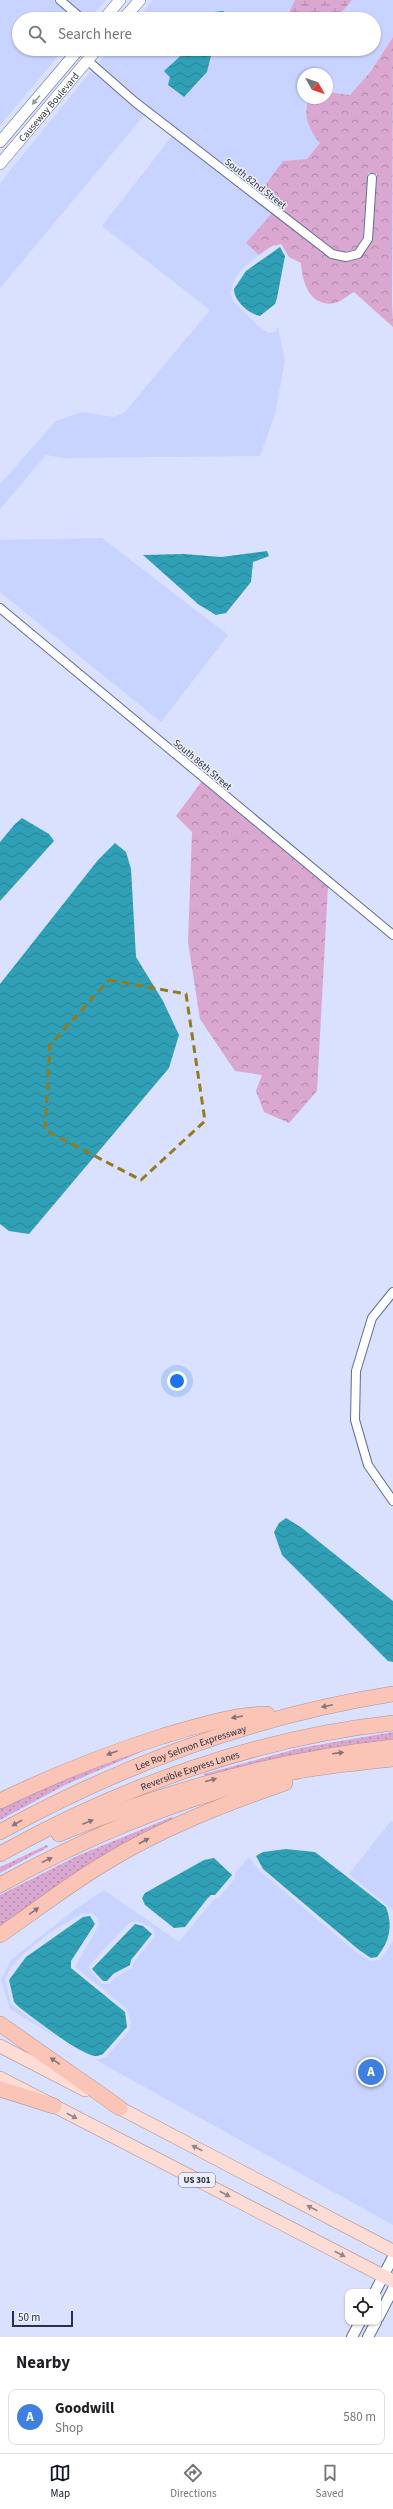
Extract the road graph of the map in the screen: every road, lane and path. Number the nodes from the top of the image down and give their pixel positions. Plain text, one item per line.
1 (60, 0) edge
2 (120, 0) edge
3 (137, 2) edge
4 (74, 12) edge
5 (110, 12) edge
6 (129, 12) edge
7 (73, 56) edge
8 (81, 56) edge
9 (91, 56) edge
10 (87, 60) junction
11 (21, 117) junction
12 (38, 117) junction
13 (0, 142) edge
14 (0, 152) edge
15 (0, 164) edge
16 (372, 178) dead end
17 (0, 608) edge
18 (393, 935) edge
19 (393, 1292) edge
20 (393, 1501) edge
21 (393, 1694) edge
22 (290, 1714) junction
23 (389, 1719) edge
24 (393, 1747) edge
25 (393, 1759) edge
26 (329, 1768) junction
27 (0, 1801) edge
28 (0, 1832) edge
29 (6, 1851) edge
30 (0, 1885) edge
31 (1, 1935) edge
32 (0, 2024) edge
33 (0, 2046) edge
34 (0, 2078) edge
35 (0, 2089) edge
36 (54, 2106) junction
37 (120, 2108) junction
38 (393, 2251) edge
39 (393, 2257) edge
40 (388, 2279) edge
41 (378, 2289) edge
42 (393, 2289) edge
43 (381, 2312) edge
44 (358, 2325) edge
45 (374, 2325) edge
46 (352, 2337) edge
47 (368, 2337) edge

1 - 4 street
2 - 5 main road
3 - 6 main road
7 -> 11 main road, Causeway Boulevard
8 - 12 main road
9 - 10 main road, Causeway Boulevard
10 - 12 main road, Causeway Boulevard
10 - 16 street, South 82nd Street
11 - 13 main road, Causeway Boulevard
11 - 14 main road
12 - 15 main road, Causeway Boulevard
17 - 18 street, South 86th Street
19 - 20 street
21 -> 22 highway, Lee Roy Selmon Expressway
22 -> 27 highway
22 -> 28 highway, Lee Roy Selmon Expressway
23 - 29 highway, Reversible Express Lanes
29 -> 24 highway
25 - 26 highway
30 -> 26 highway
31 -> 26 highway
37 -> 32 highway
33 - 37 main road, US 301
34 - 36 main road, US 301
35 - 36 highway
36 -> 40 main road, US 301
38 -> 37 main road, US 301
39 - 40 street
40 - 41 street
42 - 43 street
44 - 46 street
45 - 47 street

